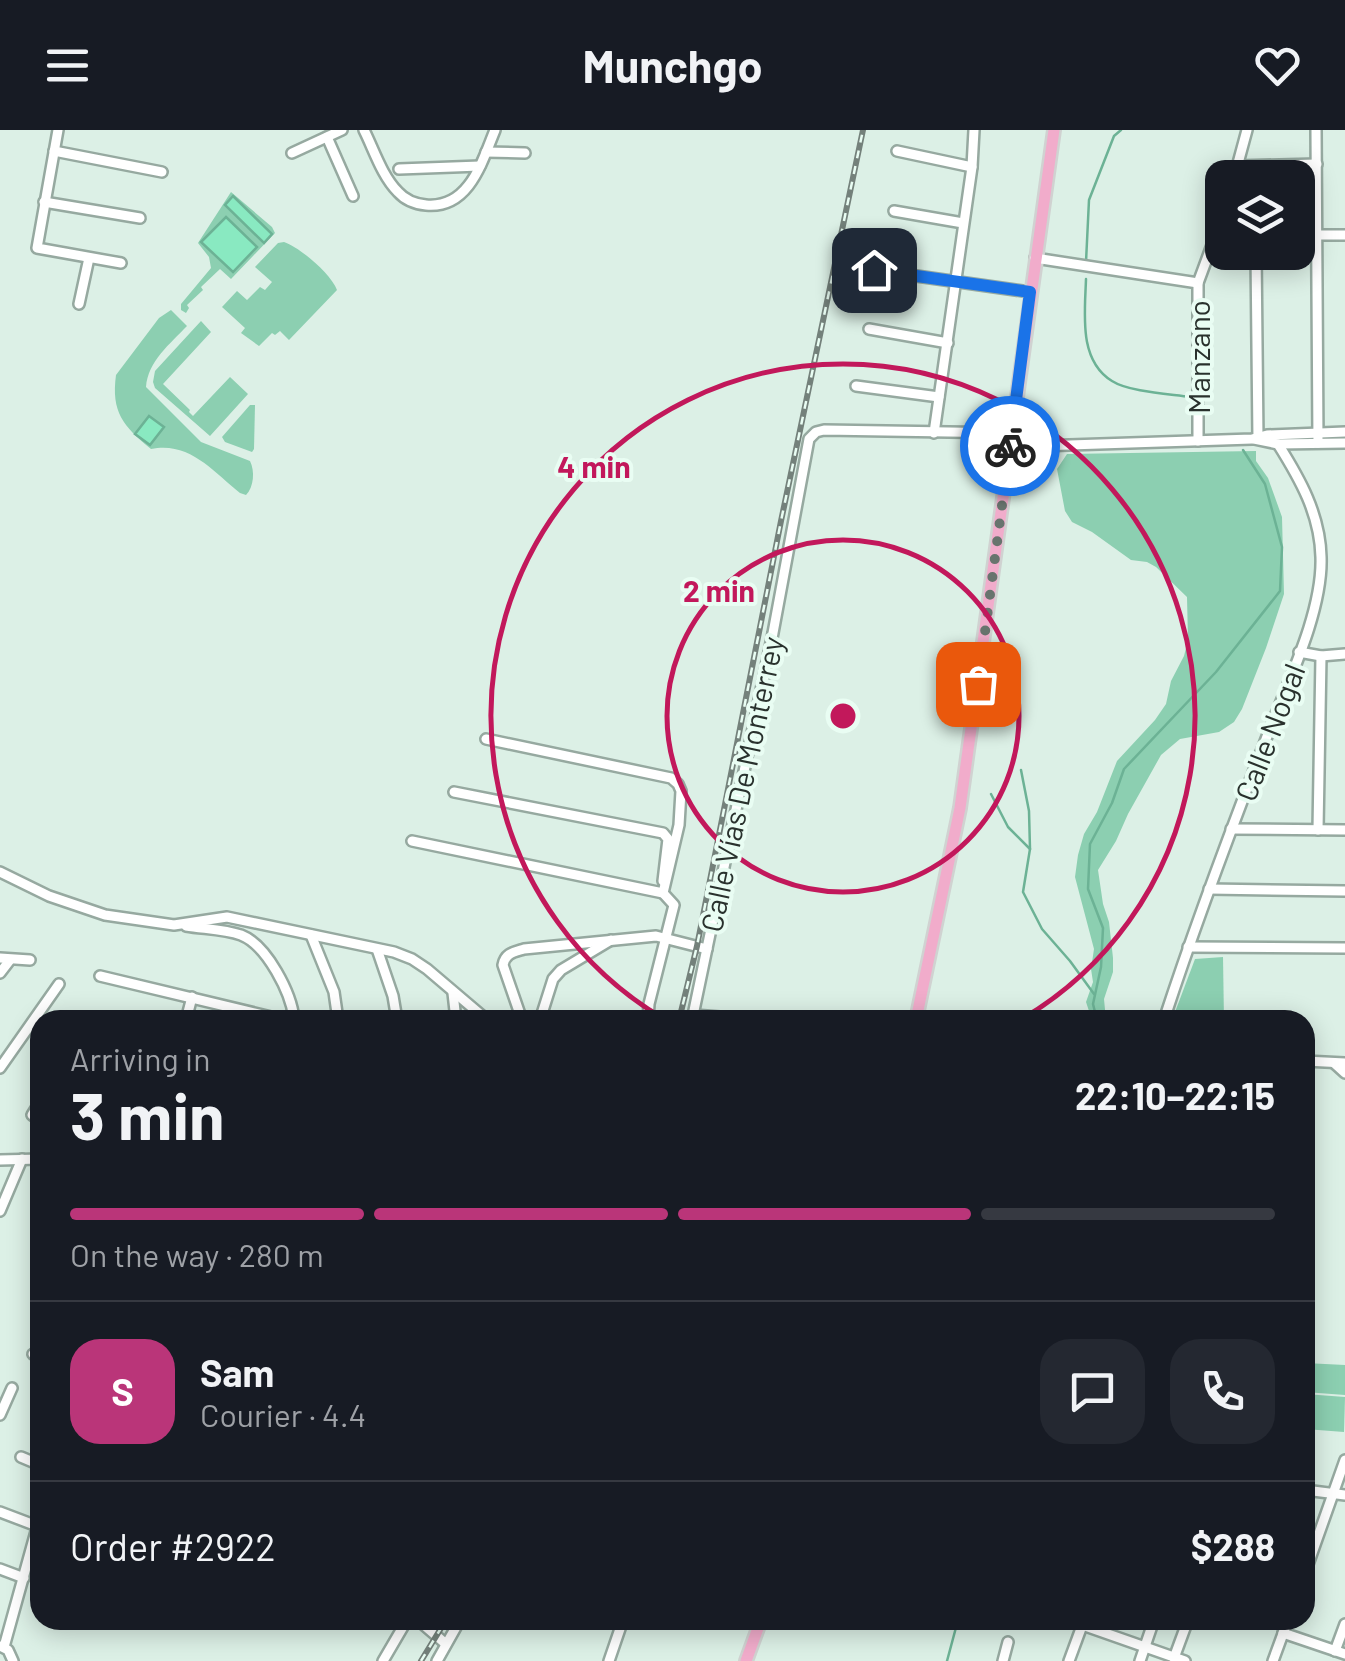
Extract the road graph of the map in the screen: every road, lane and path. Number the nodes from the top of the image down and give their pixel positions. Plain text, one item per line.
1 (58, 130) edge
2 (342, 130) edge
3 (364, 130) edge
4 (495, 130) edge
5 (974, 130) edge
6 (1054, 130) edge
7 (1247, 130) edge
8 (1316, 130) edge
9 (327, 137) junction
10 (54, 152) junction
11 (486, 152) junction
12 (897, 152) dead end
13 (292, 153) dead end
14 (525, 153) dead end
15 (1239, 160) edge
16 (1316, 164) joint
17 (480, 166) junction
18 (972, 166) junction
19 (400, 169) dead end
20 (162, 172) dead end
21 (353, 196) dead end
22 (44, 202) junction
23 (894, 211) dead end
24 (140, 218) dead end
25 (963, 223) junction
26 (1318, 235) junction
27 (1345, 235) edge
28 (89, 258) junction
29 (1035, 258) junction
30 (1205, 262) edge
31 (121, 264) dead end
32 (874, 270) dead end
33 (1256, 270) edge
34 (956, 283) junction
35 (1198, 283) junction
36 (1030, 292) junction
37 (79, 304) dead end
38 (869, 329) dead end
39 (948, 343) junction
40 (856, 386) dead end
41 (939, 397) junction
42 (1345, 432) edge
43 (934, 434) junction
44 (1319, 437) junction
45 (1256, 439) junction
46 (1010, 440) junction
47 (1198, 441) junction
48 (1345, 443) edge
49 (1278, 444) junction
50 (1299, 652) junction
51 (1345, 654) edge
52 (1320, 656) junction
53 (486, 739) dead end
54 (454, 792) dead end
55 (1231, 830) junction
56 (1318, 830) junction
57 (1345, 830) edge
58 (412, 841) dead end
59 (0, 872) edge
60 (663, 888) junction
61 (1208, 890) junction
62 (1345, 891) edge
63 (174, 925) junction
64 (311, 935) junction
65 (614, 939) junction
66 (665, 940) junction
67 (1188, 947) junction
68 (1345, 948) edge
69 (377, 949) junction
70 (707, 949) junction
71 (5, 959) edge
72 (30, 960) dead end
73 (0, 974) edge
74 (100, 976) dead end
75 (59, 984) dead end
76 (453, 993) junction
77 (192, 998) junction
78 (41, 1010) edge
79 (189, 1010) edge
80 (242, 1010) edge
81 (291, 1010) edge
82 (337, 1010) edge
83 (395, 1010) edge
84 (455, 1010) edge
85 (474, 1010) edge
86 (519, 1010) edge
87 (543, 1010) edge
88 (649, 1010) edge
89 (695, 1010) edge
90 (918, 1010) edge
91 (1167, 1010) edge
92 (30, 1026) edge
93 (1339, 1063) edge
94 (0, 1068) edge
95 (1345, 1073) edge
96 (22, 1158) junction
97 (30, 1159) edge
98 (0, 1160) edge
99 (0, 1211) edge
100 (12, 1388) dead end
101 (0, 1415) edge
102 (21, 1457) dead end
103 (1345, 1460) edge
104 (30, 1461) edge
105 (1315, 1491) edge
106 (1340, 1494) edge
107 (0, 1512) edge
108 (30, 1520) edge
109 (1315, 1537) edge
110 (30, 1554) edge
111 (0, 1569) edge
112 (24, 1578) junction
113 (5, 1623) edge
114 (1345, 1624) edge
115 (401, 1630) edge
116 (430, 1630) edge
117 (454, 1630) edge
118 (619, 1630) edge
119 (757, 1630) edge
120 (1080, 1630) edge
121 (1101, 1630) edge
122 (1151, 1630) edge
123 (1186, 1630) edge
124 (1284, 1630) edge
125 (1283, 1633) junction
126 (1008, 1642) dead end
127 (446, 1644) junction
128 (2, 1647) edge
129 (1145, 1647) junction
130 (1340, 1652) edge
131 (1180, 1659) edge
132 (1005, 1660) edge
133 (13, 1661) edge
134 (383, 1661) edge
135 (437, 1661) edge
136 (608, 1661) edge
137 (746, 1661) edge
138 (1068, 1661) edge
139 (1140, 1661) edge
140 (1273, 1661) edge

1 - 10 street
2 - 9 street
3 - 17 street
4 - 11 street
5 - 18 street
6 - 29 main road
7 - 15 street
8 - 16 street
9 - 13 street
9 - 21 street
10 - 20 street
10 - 22 street
11 - 14 street
11 - 17 street
12 - 18 street
16 - 26 street
17 - 19 street
18 - 25 street
22 - 24 street
22 - 28 street
23 - 25 street
25 - 34 street
26 - 27 street
26 - 44 street
28 - 31 street
28 - 37 street
29 - 35 street
29 - 36 main road
30 - 35 street, Manzano
32 - 34 street
33 - 45 street
34 - 36 street
34 - 39 street
35 - 47 street, Manzano
36 - 46 main road
38 - 39 street
39 - 41 street
40 - 41 street
41 - 43 street
42 - 44 street
43 - 46 street
43 - 70 street, Calle Vías De Monterrey
44 - 45 street
44 - 48 street
44 - 49 street
45 - 47 street
45 - 49 street
46 - 47 street
46 - 90 main road
49 - 50 street, Calle Nogal
50 - 52 street
50 - 55 street, Calle Nogal
51 - 52 street
52 - 56 street
53 - 60 street
54 - 60 street
55 - 56 street
55 - 61 street, Calle Nogal
56 - 57 street
58 - 60 street
59 - 63 street
60 - 66 street
61 - 62 street
61 - 67 street, Calle Nogal
63 - 64 street
63 - 81 street
64 - 69 street
64 - 82 street
65 - 66 street
65 - 86 street
65 - 87 street
66 - 70 street
66 - 88 street
67 - 68 street
67 - 91 street, Calle Nogal
69 - 76 street
69 - 83 street
70 - 89 street, Calle Vías De Monterrey
71 - 72 street
71 - 73 street
74 - 77 street
75 - 78 street
76 - 84 street
76 - 85 street
77 - 79 street
77 - 80 street
92 - 94 street
93 - 95 street
96 - 97 street
96 - 98 street
96 - 99 street
100 - 101 street
102 - 104 street
103 - 106 street
105 - 106 street
106 - 109 street
107 - 108 street
110 - 112 street
111 - 112 street
112 - 113 street
113 - 128 street
114 - 130 street
115 - 134 street
116 - 127 street
117 - 127 street
118 - 136 street
119 - 137 main road
120 - 138 street
121 - 129 street
122 - 129 street
123 - 131 street
124 - 125 street
125 - 130 street
125 - 140 street
126 - 132 street
127 - 135 street
128 - 133 street
129 - 131 street
129 - 139 street

